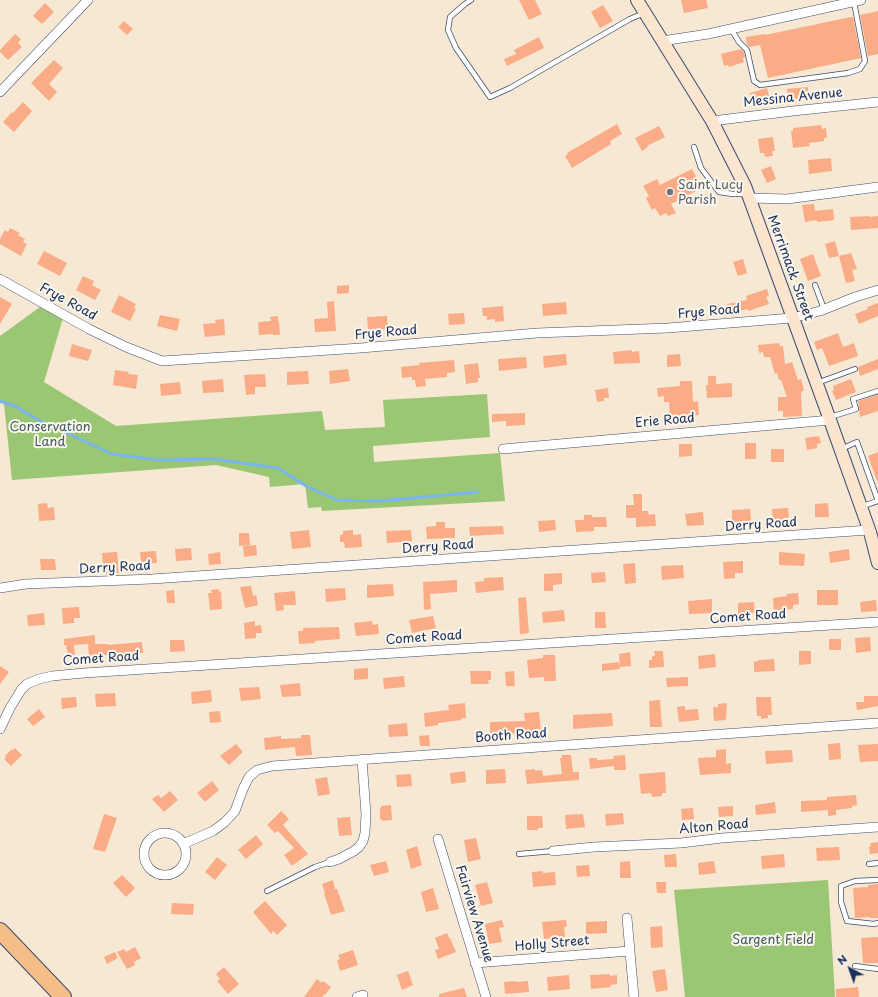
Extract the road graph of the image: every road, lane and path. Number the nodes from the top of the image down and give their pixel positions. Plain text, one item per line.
1 (88, 0) edge
2 (471, 0) edge
3 (637, 0) edge
4 (851, 1) edge
5 (644, 13) junction
6 (731, 29) junction
7 (662, 41) junction
8 (0, 92) edge
9 (878, 102) edge
10 (712, 121) junction
11 (694, 147) dead end
12 (878, 187) edge
13 (749, 196) junction
14 (0, 279) edge
15 (815, 285) dead end
16 (878, 290) edge
17 (824, 309) junction
18 (792, 318) junction
19 (855, 369) dead end
20 (817, 383) junction
21 (878, 391) edge
22 (830, 419) junction
23 (503, 449) dead end
24 (840, 449) junction
25 (861, 507) junction
26 (869, 530) junction
27 (878, 563) edge
28 (4, 587) edge
29 (878, 622) edge
30 (878, 723) edge
31 (0, 729) edge
32 (362, 759) junction
33 (878, 827) edge
34 (438, 839) dead end
35 (183, 844) junction
36 (552, 851) joint
37 (519, 854) dead end
38 (330, 862) joint
39 (878, 863) edge
40 (869, 864) dead end
41 (878, 880) edge
42 (267, 891) dead end
43 (627, 918) dead end
44 (878, 923) edge
45 (0, 925) edge
46 (0, 931) edge
47 (630, 951) junction
48 (21, 953) junction
49 (475, 963) junction
50 (855, 966) dead end
51 (878, 969) edge
52 (63, 997) edge
53 (486, 997) edge
54 (634, 997) edge

1 - 8 street
2 - 5 lane
3 - 5 main road, Merrimack Street
4 - 6 street
4 - 6 lane
5 - 7 main road, Merrimack Street
6 - 7 street
7 - 10 main road, Merrimack Street
9 - 10 street, Messina Avenue
10 - 13 main road, Merrimack Street
11 - 13 lane
12 - 13 street
13 - 18 main road, Merrimack Street
14 - 18 street, Frye Road
15 - 17 lane
16 - 17 street, Frye Road
17 - 18 street, Frye Road
18 - 20 main road, Merrimack Street
19 - 20 lane
20 - 22 main road, Merrimack Street
21 - 22 lane
22 - 23 street, Erie Road
22 - 24 main road, Merrimack Street
24 - 25 main road, Merrimack Street
24 - 25 lane
25 - 26 main road, Merrimack Street
26 - 27 main road, Merrimack Street
26 - 28 street, Derry Road
29 - 31 street, Comet Road
30 - 32 street, Booth Road
32 - 35 street, Booth Road
32 - 38 street
33 - 36 street, Alton Road
34 - 49 street, Fairview Avenue
35 - 35 street
36 - 37 lane
38 - 42 lane
39 - 40 lane
41 - 44 lane
43 - 47 street
45 - 48 highway
46 - 48 highway
47 - 49 street, Holly Street
47 - 54 street
48 - 52 highway
49 - 53 street, Fairview Avenue
50 - 51 lane

